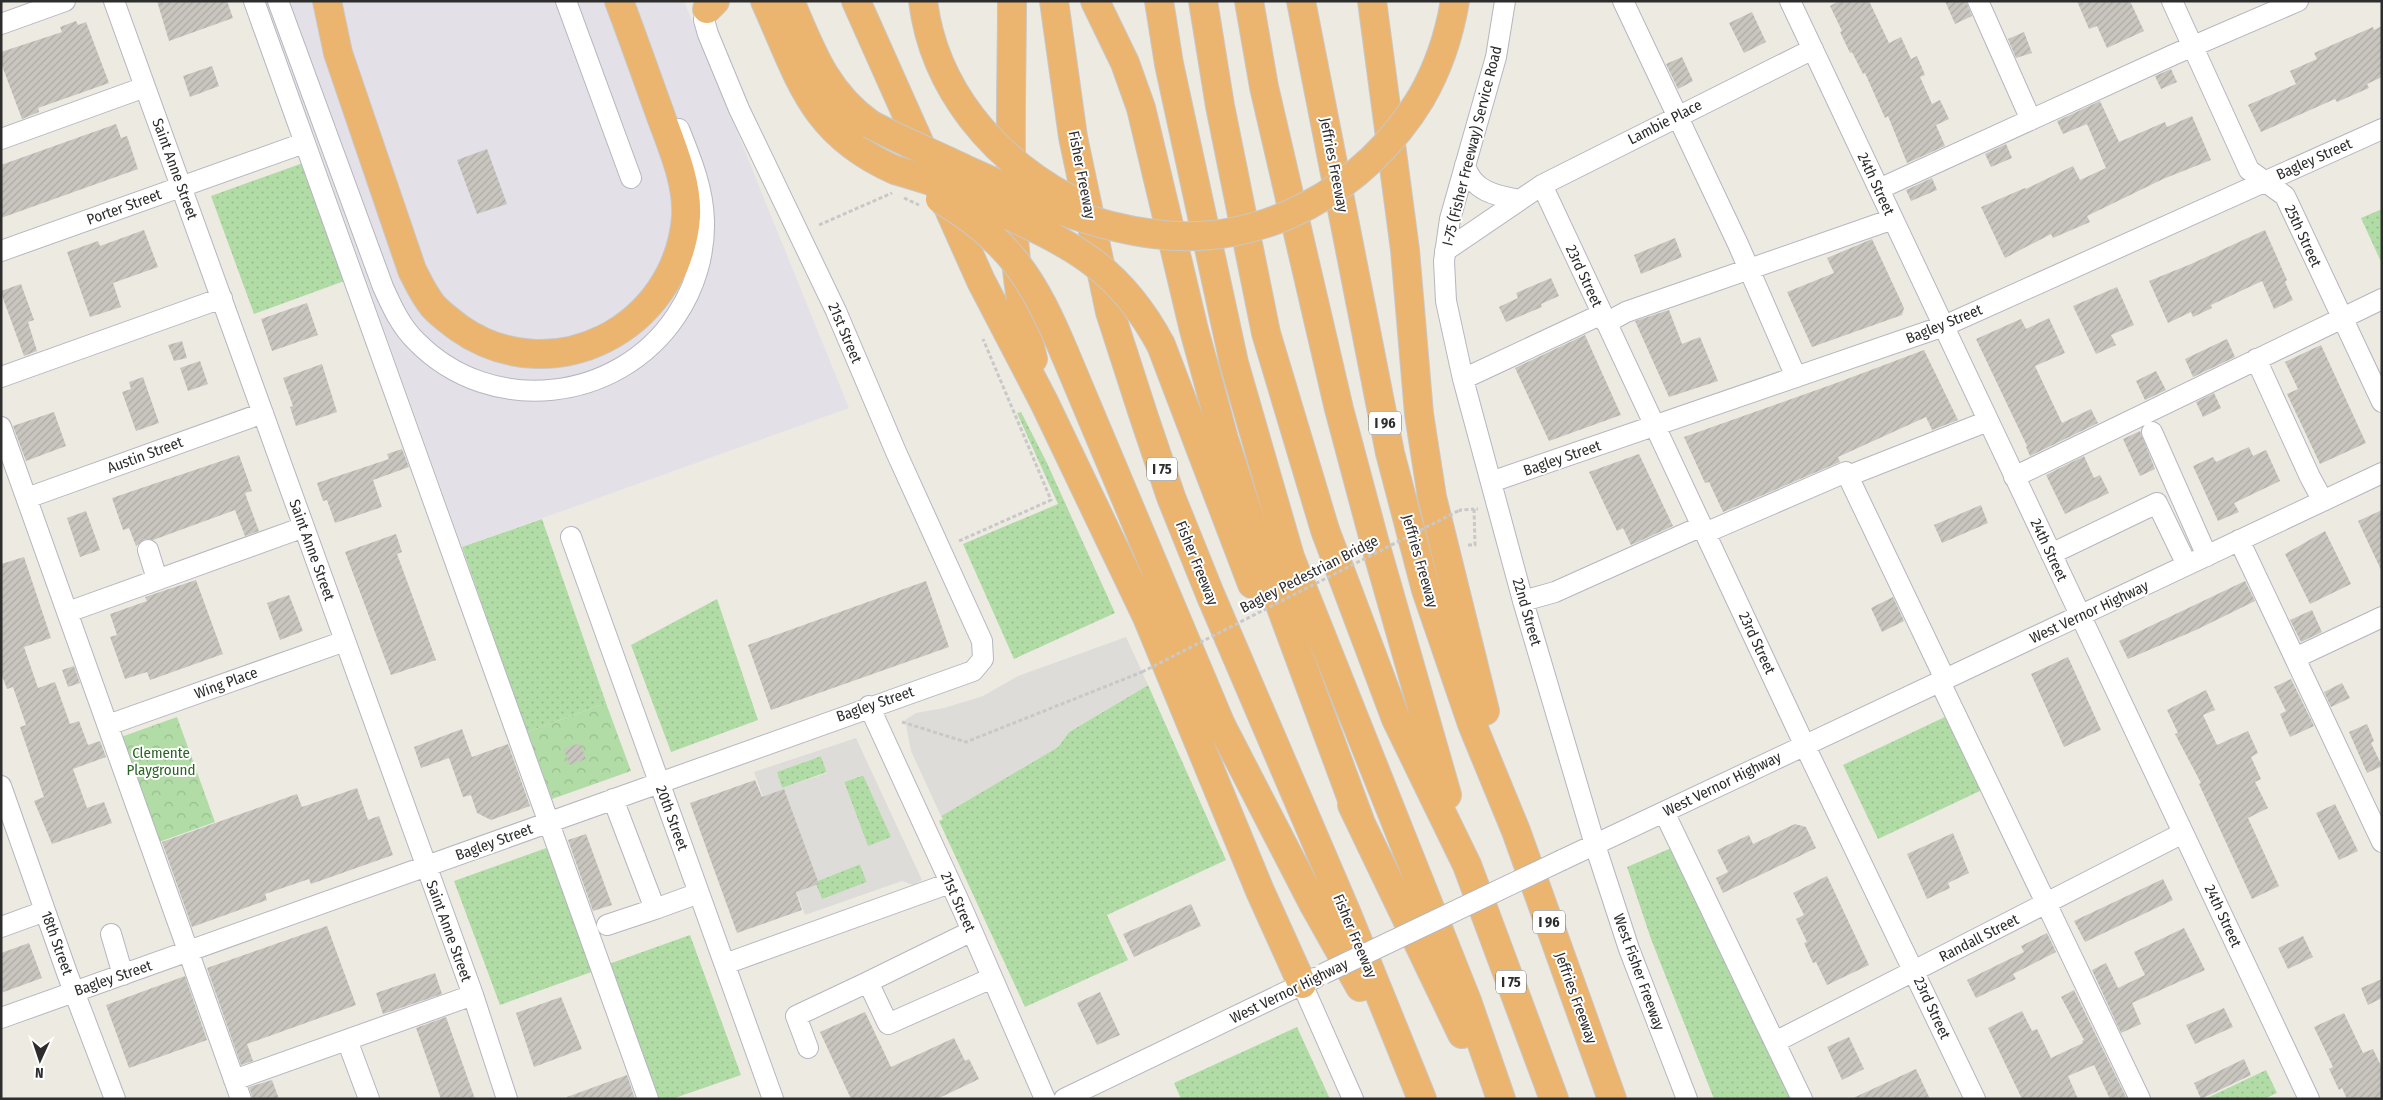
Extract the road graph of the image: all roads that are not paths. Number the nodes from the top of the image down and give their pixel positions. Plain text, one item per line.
1 (65, 1) edge
2 (114, 1) edge
3 (254, 1) edge
4 (278, 1) edge
5 (325, 1) edge
6 (566, 1) edge
7 (619, 1) edge
8 (743, 1) edge
9 (765, 1) edge
10 (790, 1) edge
11 (856, 1) edge
12 (923, 1) edge
13 (1012, 1) edge
14 (1054, 1) edge
15 (1095, 1) edge
16 (1159, 1) edge
17 (1203, 1) edge
18 (1249, 1) edge
19 (1263, 1) edge
20 (1301, 1) edge
21 (1372, 1) edge
22 (1455, 1) edge
23 (1505, 1) edge
24 (1623, 1) edge
25 (1790, 1) edge
26 (1978, 1) edge
27 (2172, 1) edge
28 (2298, 1) edge
29 (712, 4) edge
30 (1, 24) edge
31 (784, 43) junction
32 (2193, 46) junction
33 (1813, 49) junction
34 (646, 75) junction
35 (145, 87) junction
36 (1264, 87) junction
37 (1678, 116) junction
38 (2031, 120) junction
39 (2382, 129) edge
40 (1, 139) edge
41 (304, 143) junction
42 (1465, 165) junction
43 (892, 169) junction
44 (631, 178) dead end
45 (2265, 181) junction
46 (181, 186) junction
47 (1542, 186) junction
48 (1879, 189) junction
49 (1520, 200) junction
50 (1893, 219) junction
51 (1125, 230) junction
52 (1, 251) edge
53 (1445, 251) junction
54 (1748, 268) junction
55 (222, 298) junction
56 (2382, 299) edge
57 (1604, 318) junction
58 (2341, 318) junction
59 (1944, 326) junction
60 (2256, 359) junction
61 (1, 377) edge
62 (1796, 377) junction
63 (1464, 379) junction
64 (1044, 402) junction
65 (2382, 402) edge
66 (263, 413) junction
67 (1988, 421) junction
68 (1, 426) edge
69 (1654, 426) junction
70 (2152, 432) dead end
71 (2382, 473) edge
72 (1848, 476) junction
73 (2014, 476) junction
74 (1491, 482) junction
75 (27, 498) junction
76 (2323, 501) junction
77 (304, 527) junction
78 (1703, 529) junction
79 (571, 538) dead end
80 (2239, 540) junction
81 (148, 550) dead end
82 (2050, 554) junction
83 (2207, 556) junction
84 (2187, 565) junction
85 (157, 579) junction
86 (1523, 601) junction
87 (68, 612) junction
88 (2080, 616) junction
89 (2382, 617) edge
90 (345, 641) junction
91 (2295, 658) junction
92 (983, 659) joint
93 (1943, 680) junction
94 (869, 706) junction
95 (108, 726) junction
96 (1804, 744) junction
97 (660, 783) junction
98 (1, 786) edge
99 (613, 799) junction
100 (1664, 812) junction
101 (1360, 820) junction
102 (548, 823) junction
103 (1516, 831) junction
104 (2183, 833) junction
105 (2382, 842) edge
106 (1595, 845) junction
107 (1467, 865) junction
108 (426, 866) junction
109 (950, 882) junction
110 (699, 893) junction
111 (2047, 903) junction
112 (654, 909) junction
113 (46, 912) junction
114 (607, 925) dead end
115 (1, 927) edge
116 (972, 932) junction
117 (111, 934) dead end
118 (188, 951) junction
119 (725, 964) junction
120 (1914, 971) junction
121 (123, 974) junction
122 (992, 978) junction
123 (1312, 979) junction
124 (868, 982) junction
125 (75, 991) junction
126 (473, 995) junction
127 (1, 1018) edge
128 (347, 1040) junction
129 (1775, 1042) junction
130 (808, 1048) dead end
131 (238, 1090) edge
132 (1422, 1098) edge
133 (115, 1099) edge
134 (369, 1099) edge
135 (507, 1099) edge
136 (648, 1099) edge
137 (773, 1099) edge
138 (1044, 1099) edge
139 (1064, 1099) edge
140 (1354, 1099) edge
141 (1493, 1099) edge
142 (1501, 1099) edge
143 (1554, 1099) edge
144 (1612, 1099) edge
145 (1687, 1099) edge
146 (1802, 1099) edge
147 (1975, 1099) edge
148 (2140, 1099) edge
149 (2309, 1099) edge

1 - 30 street
2 - 35 street, Saint Anne Street
3 - 41 street
4 - 34 street
5 - 34 highway
6 - 44 street
7 - 34 highway
8 - 31 highway
9 - 31 highway
10 - 51 highway, bridge
11 - 64 highway
12 - 51 highway, bridge
13 - 64 highway
14 - 132 highway, Fisher Freeway / I 75
15 - 101 highway
16 - 142 highway
17 - 107 highway, I 75
18 - 36 highway
19 - 36 highway
20 - 103 highway, Jeffries Freeway / I 96
21 - 103 highway
22 - 51 highway, bridge
23 - 42 street, I-75 (Fisher Freeway) Service Road
24 - 37 street
25 - 33 street, 24th Street
26 - 38 street
27 - 32 street, 25th Street
28 - 32 street
29 - 92 street, 21st Street
31 - 43 highway
32 - 38 street
32 - 45 street, 25th Street
33 - 37 street, Lambie Place
33 - 48 street, 24th Street
35 - 40 street
35 - 46 street, Saint Anne Street
36 - 107 highway
37 - 47 street, Lambie Place
37 - 54 street
38 - 48 street
39 - 45 street, Bagley Street
41 - 46 street, Porter Street
41 - 102 street
42 - 49 street
42 - 53 street, I-75 (Fisher Freeway) Service Road
43 - 101 highway, bridge
43 - 132 highway, bridge
45 - 58 street, 25th Street
45 - 59 street, Bagley Street
46 - 52 street, Porter Street
46 - 55 street, Saint Anne Street
47 - 49 street, Lambie Place
47 - 57 street, 23rd Street
48 - 50 street, 24th Street
49 - 53 street, Lambie Place
50 - 54 street
50 - 59 street, 24th Street
53 - 63 street, I-75 (Fisher Freeway) Service Road
54 - 57 street
54 - 62 street
55 - 61 street
55 - 66 street, Saint Anne Street
56 - 58 street
57 - 63 street
57 - 69 street, 23rd Street
58 - 60 street
58 - 65 street, 25th Street
59 - 62 street, Bagley Street
59 - 67 street, 24th Street
60 - 73 street
60 - 76 street
62 - 69 street, Bagley Street
63 - 74 street, 22nd Street
64 - 123 highway
66 - 75 street, Austin Street
66 - 77 street, Saint Anne Street
67 - 72 street
67 - 73 street, 24th Street
68 - 75 street
69 - 74 street, Bagley Street
69 - 78 street, 23rd Street
70 - 83 street
71 - 76 street, West Vernor Highway
72 - 78 street
72 - 93 street
73 - 82 street, 24th Street
74 - 86 street, 22nd Street
75 - 87 street
76 - 80 street, West Vernor Highway
77 - 85 street
77 - 90 street, Saint Anne Street
78 - 86 street
78 - 96 street, 23rd Street
79 - 97 street, 20th Street
80 - 83 street, West Vernor Highway
80 - 91 street
81 - 85 street
82 - 84 street
82 - 88 street, 24th Street
83 - 84 street, West Vernor Highway
84 - 88 street, West Vernor Highway
85 - 87 street
86 - 106 street, 22nd Street
87 - 95 street
88 - 93 street, West Vernor Highway
88 - 104 street, 24th Street
89 - 91 street
90 - 95 street, Wing Place
90 - 108 street, Saint Anne Street
91 - 105 street
92 - 94 street, Bagley Street
93 - 96 street, West Vernor Highway
93 - 111 street
94 - 97 street, Bagley Street
94 - 109 street, 21st Street
95 - 118 street
96 - 100 street, West Vernor Highway
96 - 120 street, 23rd Street
97 - 99 street, Bagley Street
97 - 110 street, 20th Street
98 - 113 street, 18th Street
99 - 102 street, Bagley Street
99 - 112 street
100 - 106 street, West Vernor Highway
100 - 129 street
101 - 141 highway
102 - 108 street, Bagley Street
102 - 136 street
103 - 144 highway, Jeffries Freeway / I 96
104 - 111 street, Randall Street
104 - 149 street, 24th Street
106 - 123 street, West Vernor Highway, bridge
106 - 145 street, West Fisher Freeway
107 - 143 highway, I 75
108 - 118 street, Bagley Street
108 - 126 street, Saint Anne Street
109 - 116 street, 21st Street
109 - 119 street
110 - 112 street
110 - 119 street, 20th Street
111 - 120 street, Randall Street
111 - 148 street
112 - 114 street
113 - 115 street
113 - 125 street, 18th Street
116 - 122 street, 21st Street
116 - 124 street
117 - 121 street
118 - 121 street, Bagley Street
118 - 131 street
119 - 137 street, 20th Street
120 - 129 street, Randall Street
120 - 147 street, 23rd Street
121 - 125 street, Bagley Street
122 - 124 street
122 - 138 street, 21st Street
123 - 139 street, West Vernor Highway
123 - 140 street
124 - 130 street
125 - 127 street, Bagley Street
125 - 133 street, 18th Street
126 - 128 street
126 - 135 street, Saint Anne Street
128 - 131 street
128 - 134 street
129 - 146 street

